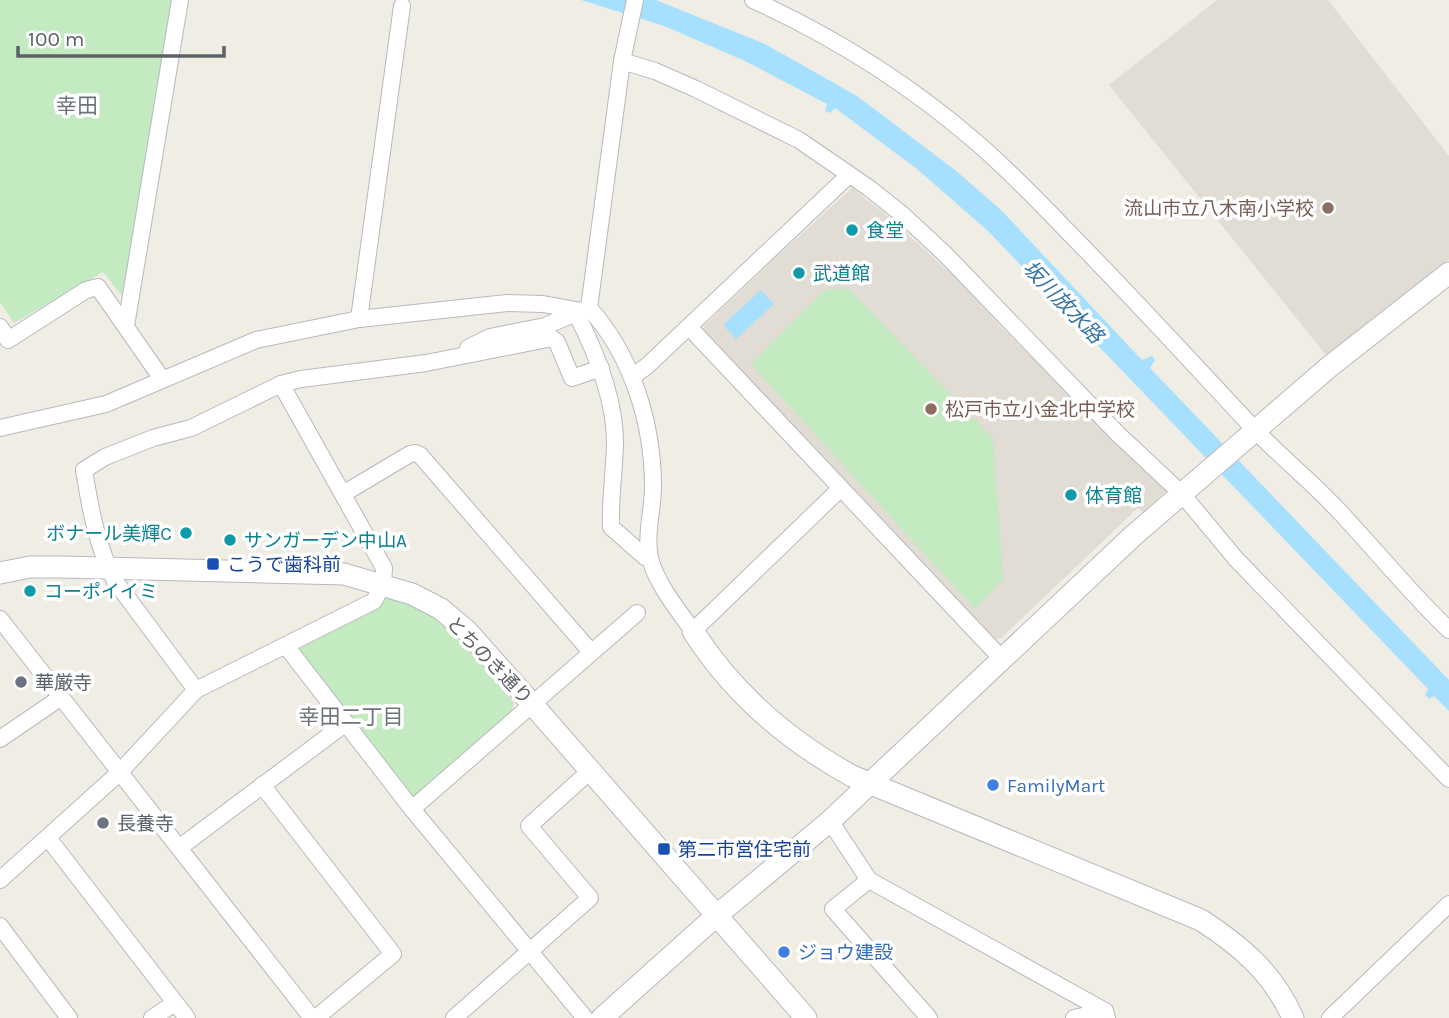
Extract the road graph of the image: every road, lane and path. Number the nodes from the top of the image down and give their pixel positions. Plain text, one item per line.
1 (180, 0) edge
2 (635, 0) edge
3 (753, 0) edge
4 (402, 6) dead end
5 (623, 57) junction
6 (849, 175) junction
7 (1449, 273) edge
8 (582, 310) junction
9 (359, 319) junction
10 (126, 326) junction
11 (0, 327) edge
12 (689, 327) junction
13 (449, 358) junction
14 (601, 368) junction
15 (632, 377) junction
16 (162, 379) junction
17 (281, 384) junction
18 (0, 428) edge
19 (1252, 433) junction
20 (840, 489) junction
21 (1185, 492) junction
22 (343, 494) junction
23 (650, 559) junction
24 (109, 569) junction
25 (0, 573) edge
26 (383, 584) junction
27 (637, 613) dead end
28 (0, 619) edge
29 (1449, 630) edge
30 (693, 631) junction
31 (286, 646) junction
32 (591, 652) junction
33 (1001, 658) junction
34 (196, 690) junction
35 (60, 698) junction
36 (534, 705) junction
37 (346, 723) junction
38 (0, 738) edge
39 (590, 771) junction
40 (119, 773) junction
41 (1449, 779) edge
42 (871, 783) junction
43 (262, 785) junction
44 (412, 809) junction
45 (830, 821) junction
46 (48, 838) junction
47 (179, 848) junction
48 (0, 880) edge
49 (869, 880) junction
50 (1449, 904) edge
51 (716, 916) junction
52 (0, 926) edge
53 (530, 953) junction
54 (175, 1003) junction
55 (1106, 1014) edge
56 (69, 1018) edge
57 (152, 1018) edge
58 (187, 1018) edge
59 (314, 1018) edge
60 (454, 1018) edge
61 (585, 1018) edge
62 (601, 1018) edge
63 (806, 1018) edge
64 (929, 1018) edge
65 (1074, 1018) edge
66 (1293, 1018) edge
67 (1330, 1018) edge

1 - 10 street
2 - 5 street
3 - 19 street
4 - 9 street
5 - 6 street
5 - 8 street
6 - 12 street
6 - 21 street
7 - 19 street
8 - 9 street
8 - 13 street
8 - 14 street
8 - 15 street
9 - 16 street
10 - 11 street
10 - 16 street
12 - 15 street
12 - 20 street
13 - 14 street
13 - 17 street
14 - 23 street
15 - 23 street
16 - 18 street
17 - 22 street
17 - 24 street
19 - 21 street
19 - 29 street
20 - 30 street
20 - 33 street
21 - 33 street
21 - 41 street
22 - 26 street
22 - 32 street
23 - 30 street
24 - 25 street, とちのき通り
24 - 26 street, とちのき通り
24 - 34 street
26 - 31 street
26 - 36 street, とちのき通り
27 - 32 street
28 - 35 street
30 - 42 street
31 - 34 street
31 - 37 street
32 - 36 street
33 - 42 street
34 - 40 street
35 - 38 street
35 - 40 street
36 - 39 street, とちのき通り
36 - 44 street
37 - 43 street
37 - 44 street
39 - 51 street, とちのき通り
39 - 53 street
40 - 46 street
40 - 47 street
42 - 45 street
42 - 66 street
43 - 47 street
43 - 59 street
44 - 53 street
45 - 49 street
45 - 51 street
46 - 48 street
46 - 54 street
47 - 59 street
49 - 55 street
49 - 64 street
50 - 67 street
51 - 62 street
51 - 63 street, とちのき通り
52 - 56 street
53 - 60 street
53 - 61 street
54 - 57 street
54 - 58 street
55 - 65 street

